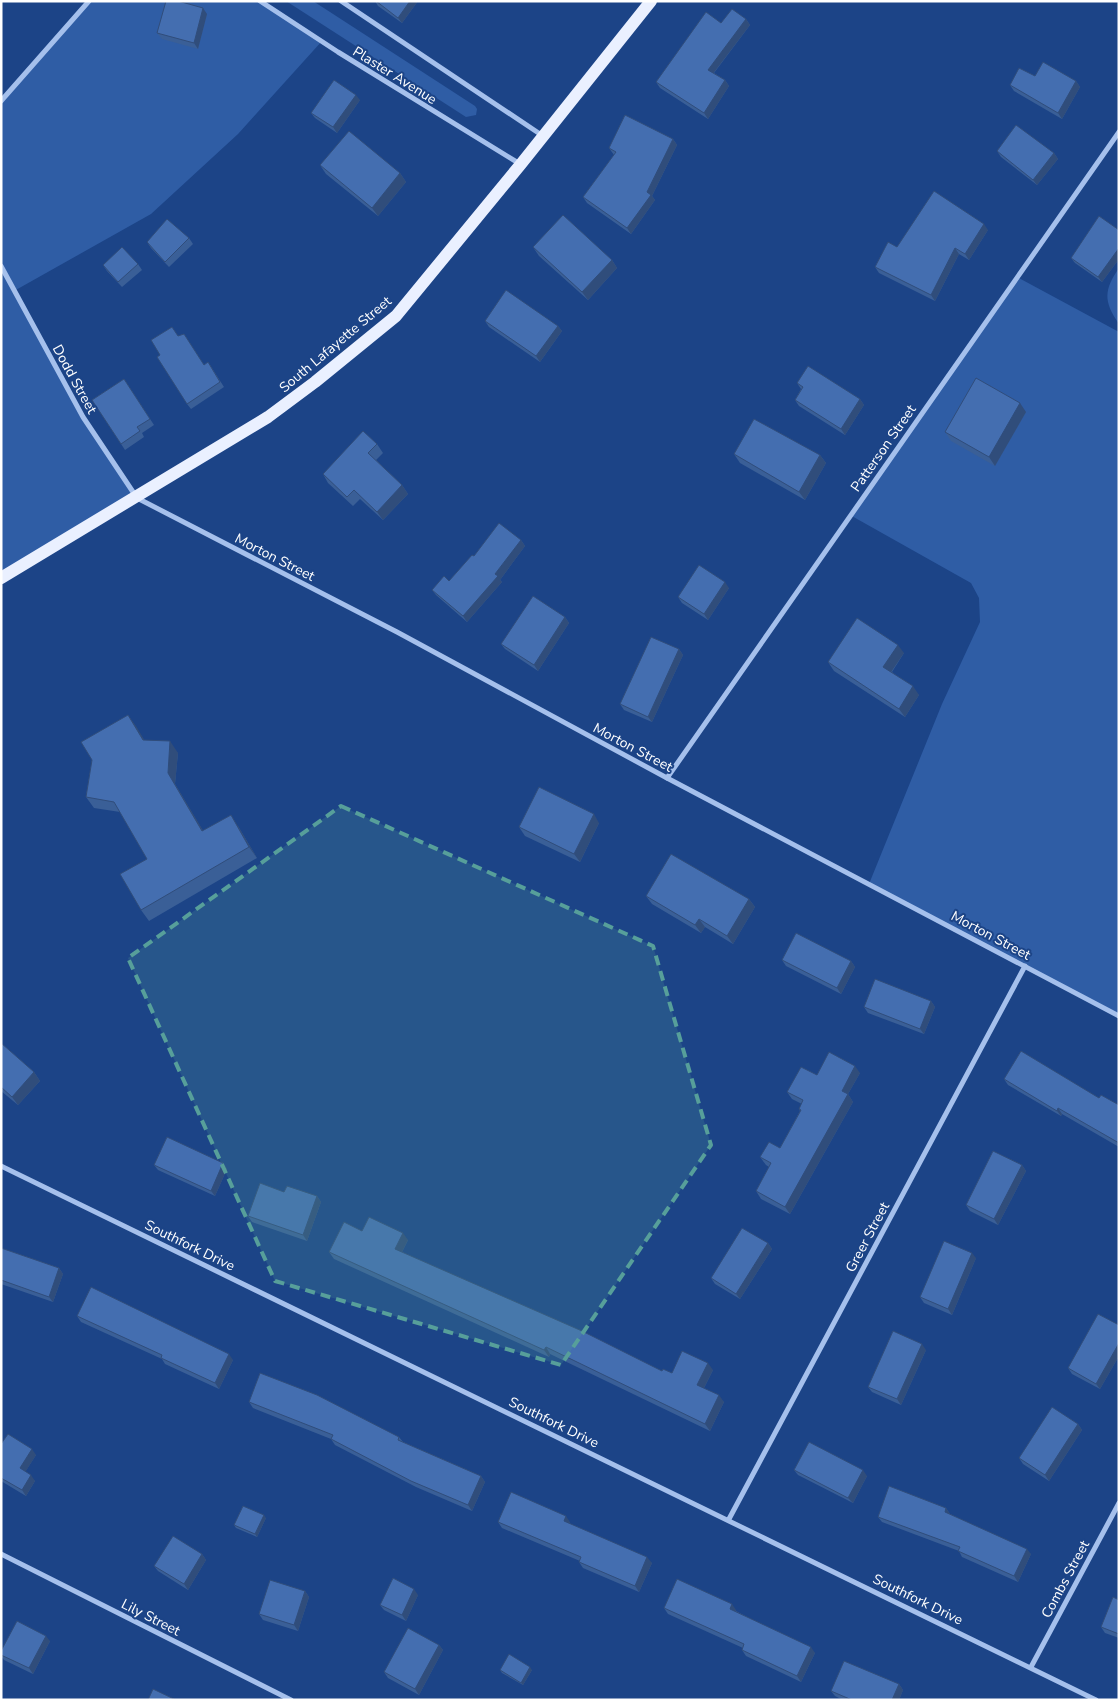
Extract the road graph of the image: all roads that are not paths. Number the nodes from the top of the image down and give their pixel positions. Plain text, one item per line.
1 (89, 1) edge
2 (260, 1) edge
3 (341, 1) edge
4 (651, 1) edge
5 (1, 101) edge
6 (1119, 132) edge
7 (543, 137) junction
8 (521, 164) junction
9 (1, 266) edge
10 (137, 498) junction
11 (1, 578) edge
12 (667, 778) junction
13 (1025, 966) junction
14 (1119, 1016) edge
15 (1, 1166) edge
16 (1119, 1503) edge
17 (729, 1519) junction
18 (1, 1554) edge
19 (1031, 1667) junction
20 (291, 1700) edge
21 (1096, 1700) edge

1 - 5 street
2 - 8 street, Plaster Avenue
3 - 7 street
4 - 7 main road, South Lafayette Street
6 - 12 street, Patterson Street
7 - 8 main road, South Lafayette Street
8 - 10 main road, South Lafayette Street
9 - 10 street, Dodd Street
10 - 11 main road, South Lafayette Street
10 - 12 street, Morton Street
12 - 13 street, Morton Street
13 - 14 street, Morton Street
13 - 17 street, Greer Street
15 - 17 street, Southfork Drive
16 - 19 street, Combs Street
17 - 19 street, Southfork Drive
18 - 20 street, Lily Street
19 - 21 street, Southfork Drive

